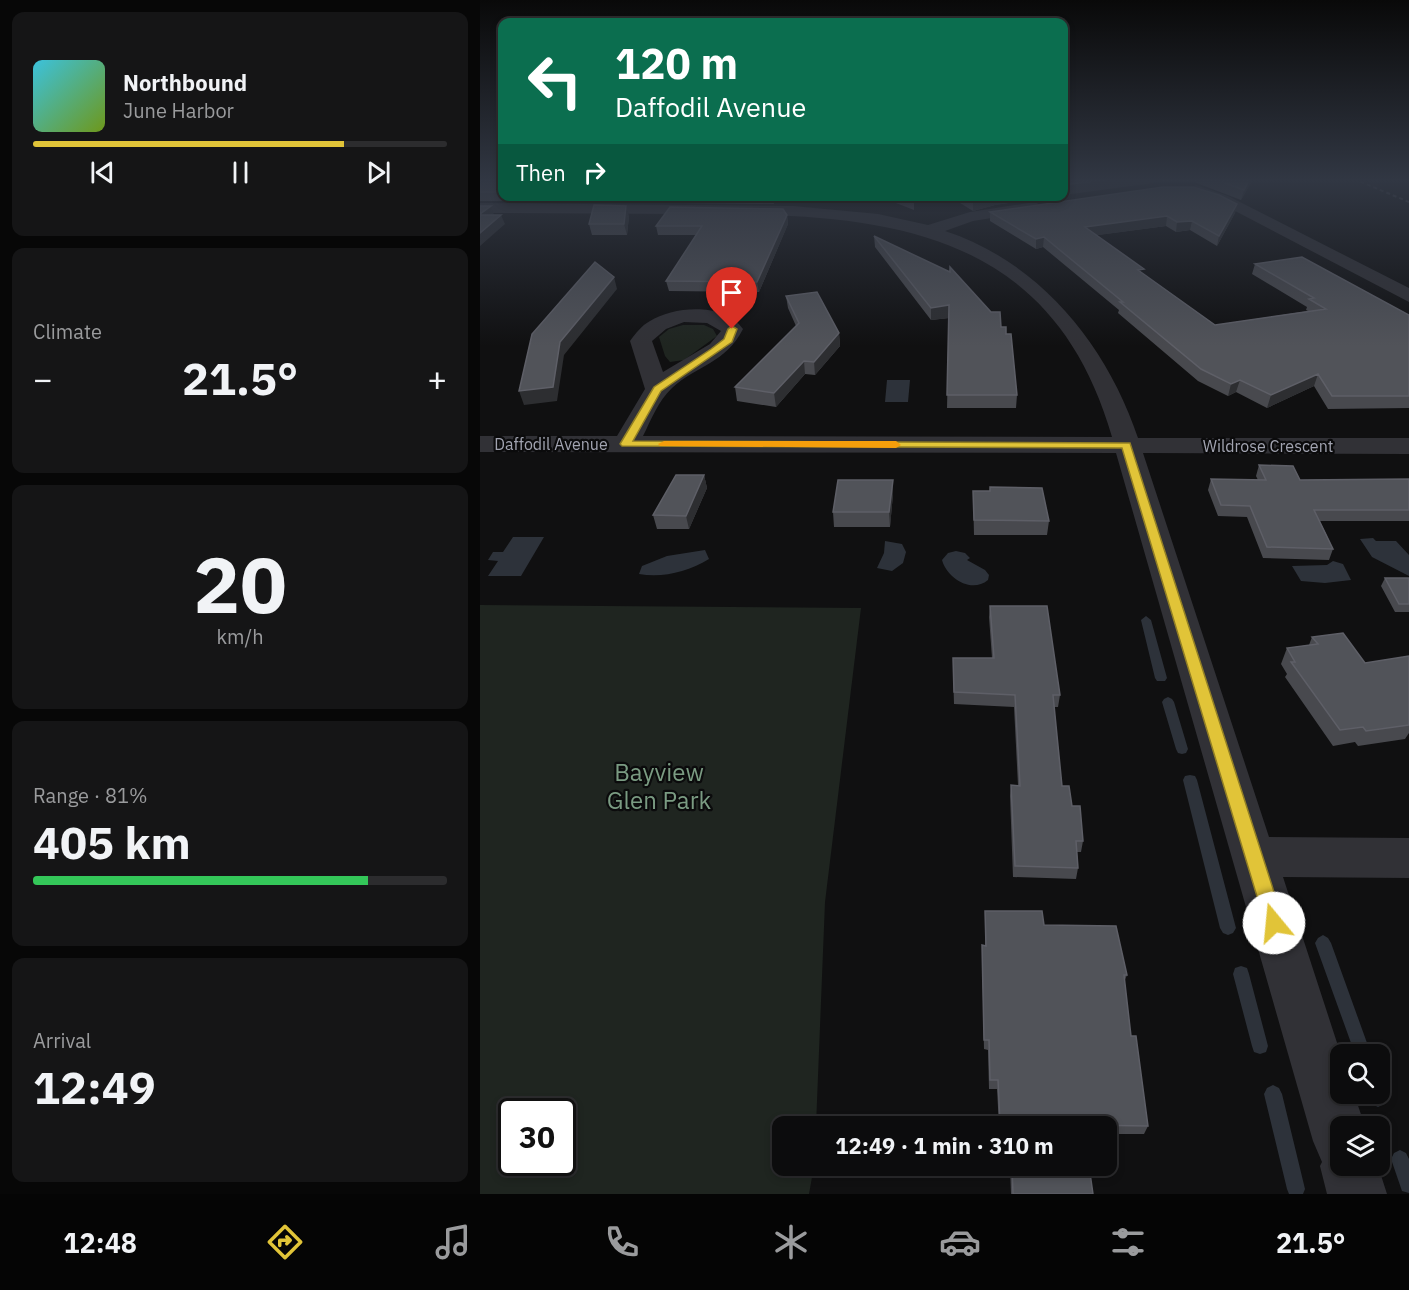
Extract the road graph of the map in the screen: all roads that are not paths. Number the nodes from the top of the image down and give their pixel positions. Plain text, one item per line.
1 (933, 235) edge
2 (1291, 235) edge
3 (1409, 296) edge
4 (657, 389) dead end
5 (480, 444) edge
6 (626, 444) junction
7 (1126, 445) junction
8 (1409, 446) edge
9 (1254, 857) junction
10 (1409, 858) edge
11 (1333, 1116) edge
12 (1352, 1176) edge
13 (1357, 1194) edge

1 - 7 street
2 - 3 street
4 - 6 street
5 - 6 street, Daffodil Avenue
6 - 7 street, Daffodil Avenue
7 - 8 street, Wildrose Crescent
7 - 9 street
9 - 10 street
9 - 11 street
12 - 13 street

